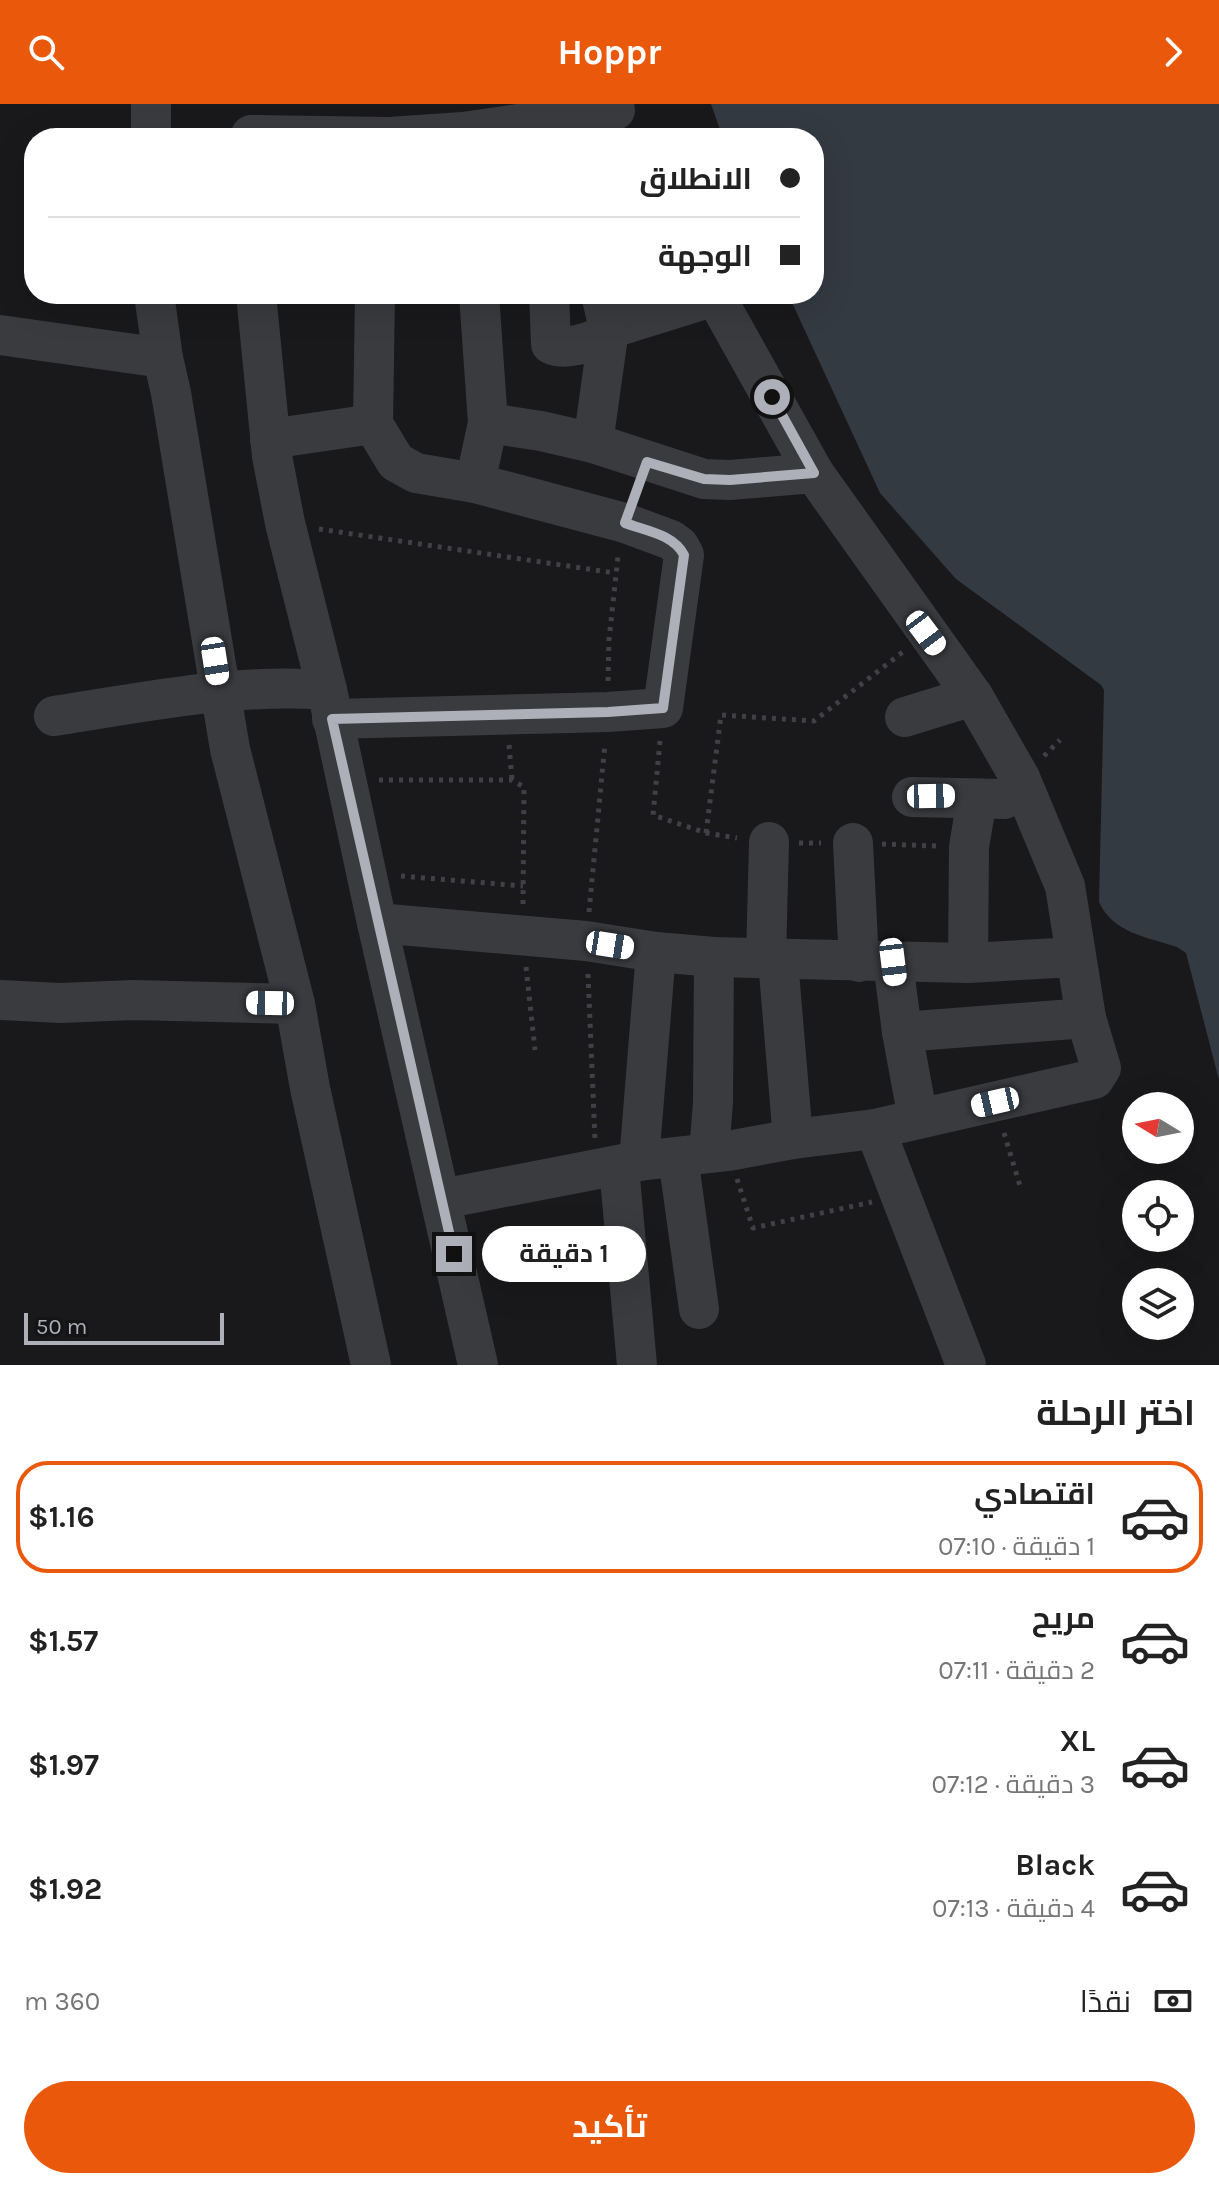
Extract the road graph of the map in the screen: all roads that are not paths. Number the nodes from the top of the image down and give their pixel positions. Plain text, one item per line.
1 (151, 104) edge
2 (618, 117) edge
3 (462, 125) edge
4 (251, 126) edge
5 (151, 128) edge
6 (339, 128) edge
7 (403, 128) edge
8 (155, 304) edge
9 (257, 304) edge
10 (375, 304) edge
11 (480, 304) edge
12 (549, 304) edge
13 (674, 304) edge
14 (720, 304) edge
15 (606, 319) edge
16 (0, 335) edge
17 (163, 358) junction
18 (488, 423) junction
19 (373, 424) junction
20 (270, 439) junction
21 (593, 443) junction
22 (647, 462) junction
23 (814, 473) junction
24 (475, 483) junction
25 (625, 523) junction
26 (219, 690) junction
27 (973, 696) junction
28 (330, 705) junction
29 (54, 716) dead end
30 (905, 717) dead end
31 (912, 797) dead end
32 (977, 799) junction
33 (1029, 799) junction
34 (769, 842) road end
35 (853, 843) road end
36 (377, 923) junction
37 (656, 952) junction
38 (714, 957) junction
39 (1075, 957) junction
40 (772, 960) junction
41 (876, 962) junction
42 (968, 963) junction
43 (0, 1000) edge
44 (295, 1004) junction
45 (1086, 1018) junction
46 (902, 1032) junction
47 (918, 1119) junction
48 (875, 1129) junction
49 (793, 1139) junction
50 (705, 1154) junction
51 (618, 1166) junction
52 (442, 1199) junction
53 (699, 1309) dead end
54 (371, 1365) edge
55 (478, 1365) edge
56 (637, 1365) edge
57 (966, 1365) edge

1 - 5 street
2 - 3 street
3 - 7 street
4 - 6 street
8 - 17 street
9 - 20 street
10 - 19 street
11 - 18 street
12 - 15 street
13 - 15 street
14 - 23 street
15 - 21 street
16 - 17 street
17 - 26 street
18 - 21 street
18 - 24 street
19 - 20 street
19 - 24 street
20 - 28 street
21 - 22 street
22 - 23 street
22 - 25 street
23 - 27 street
24 - 25 street
25 - 28 street
26 - 28 street
26 - 29 street
26 - 44 street
27 - 30 street
27 - 33 street
28 - 36 street
31 - 32 street
32 - 33 street
32 - 42 street
33 - 39 street
34 - 40 street
35 - 41 street
36 - 37 street
36 - 52 street
37 - 38 street
37 - 51 street
38 - 40 street
38 - 50 street
39 - 42 street
39 - 45 street
40 - 41 street
40 - 49 street
41 - 42 street
41 - 46 street
43 - 44 street
44 - 54 street
45 - 46 street
45 - 47 street
46 - 47 street
47 - 48 street
48 - 49 street
48 - 57 street
49 - 50 street
50 - 51 street
50 - 53 street
51 - 52 street
51 - 56 street
52 - 55 street

